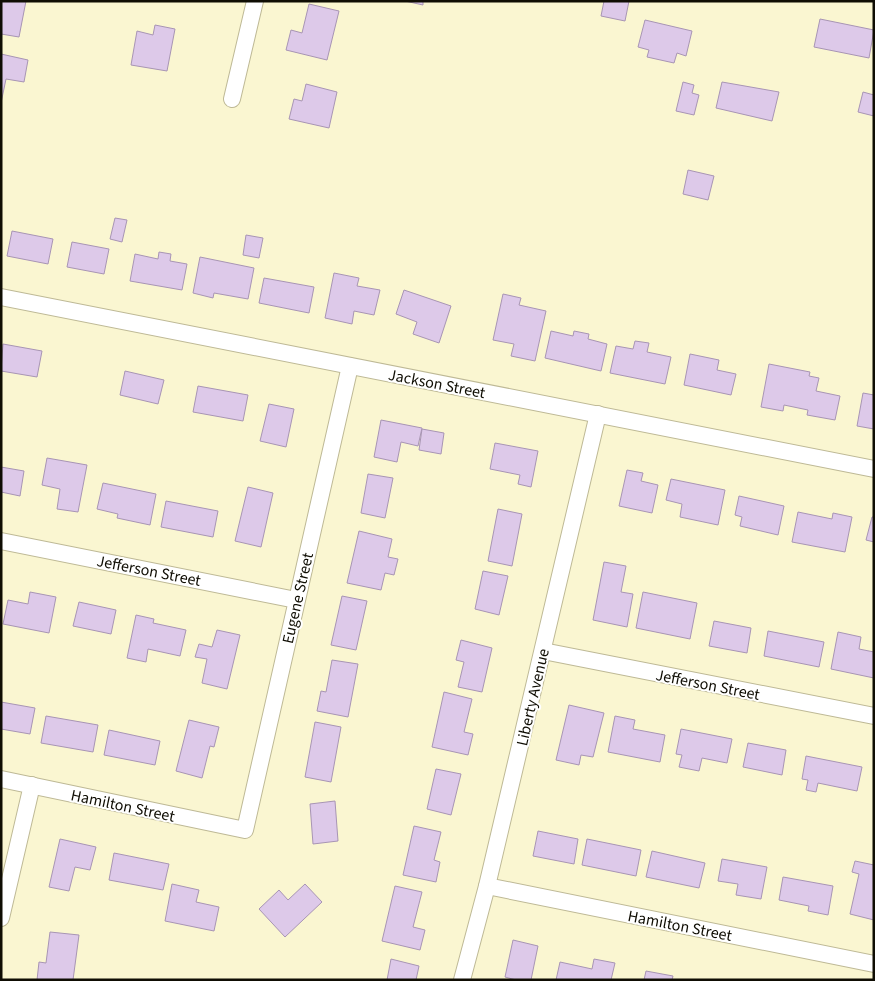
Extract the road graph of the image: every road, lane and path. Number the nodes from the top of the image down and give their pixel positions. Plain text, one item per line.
1 (255, 1) edge
2 (232, 99) dead end
3 (1, 297) edge
4 (350, 366) junction
5 (598, 414) junction
6 (874, 469) edge
7 (1, 541) edge
8 (296, 600) junction
9 (543, 651) junction
10 (874, 716) edge
11 (1, 779) edge
12 (32, 786) junction
13 (245, 830) joint
14 (487, 886) junction
15 (1, 918) edge
16 (874, 964) edge
17 (462, 980) edge

1 - 2 street
3 - 4 street, Jackson Street
4 - 5 street, Jackson Street
4 - 8 street, Eugene Street
5 - 6 street, Jackson Street
5 - 9 street, Liberty Avenue
7 - 8 street, Jefferson Street
8 - 13 street, Eugene Street
9 - 10 street, Jefferson Street
9 - 14 street, Liberty Avenue
11 - 12 street, Hamilton Street
12 - 13 street, Hamilton Street
12 - 15 street
14 - 16 street, Hamilton Street
14 - 17 street, Liberty Avenue

